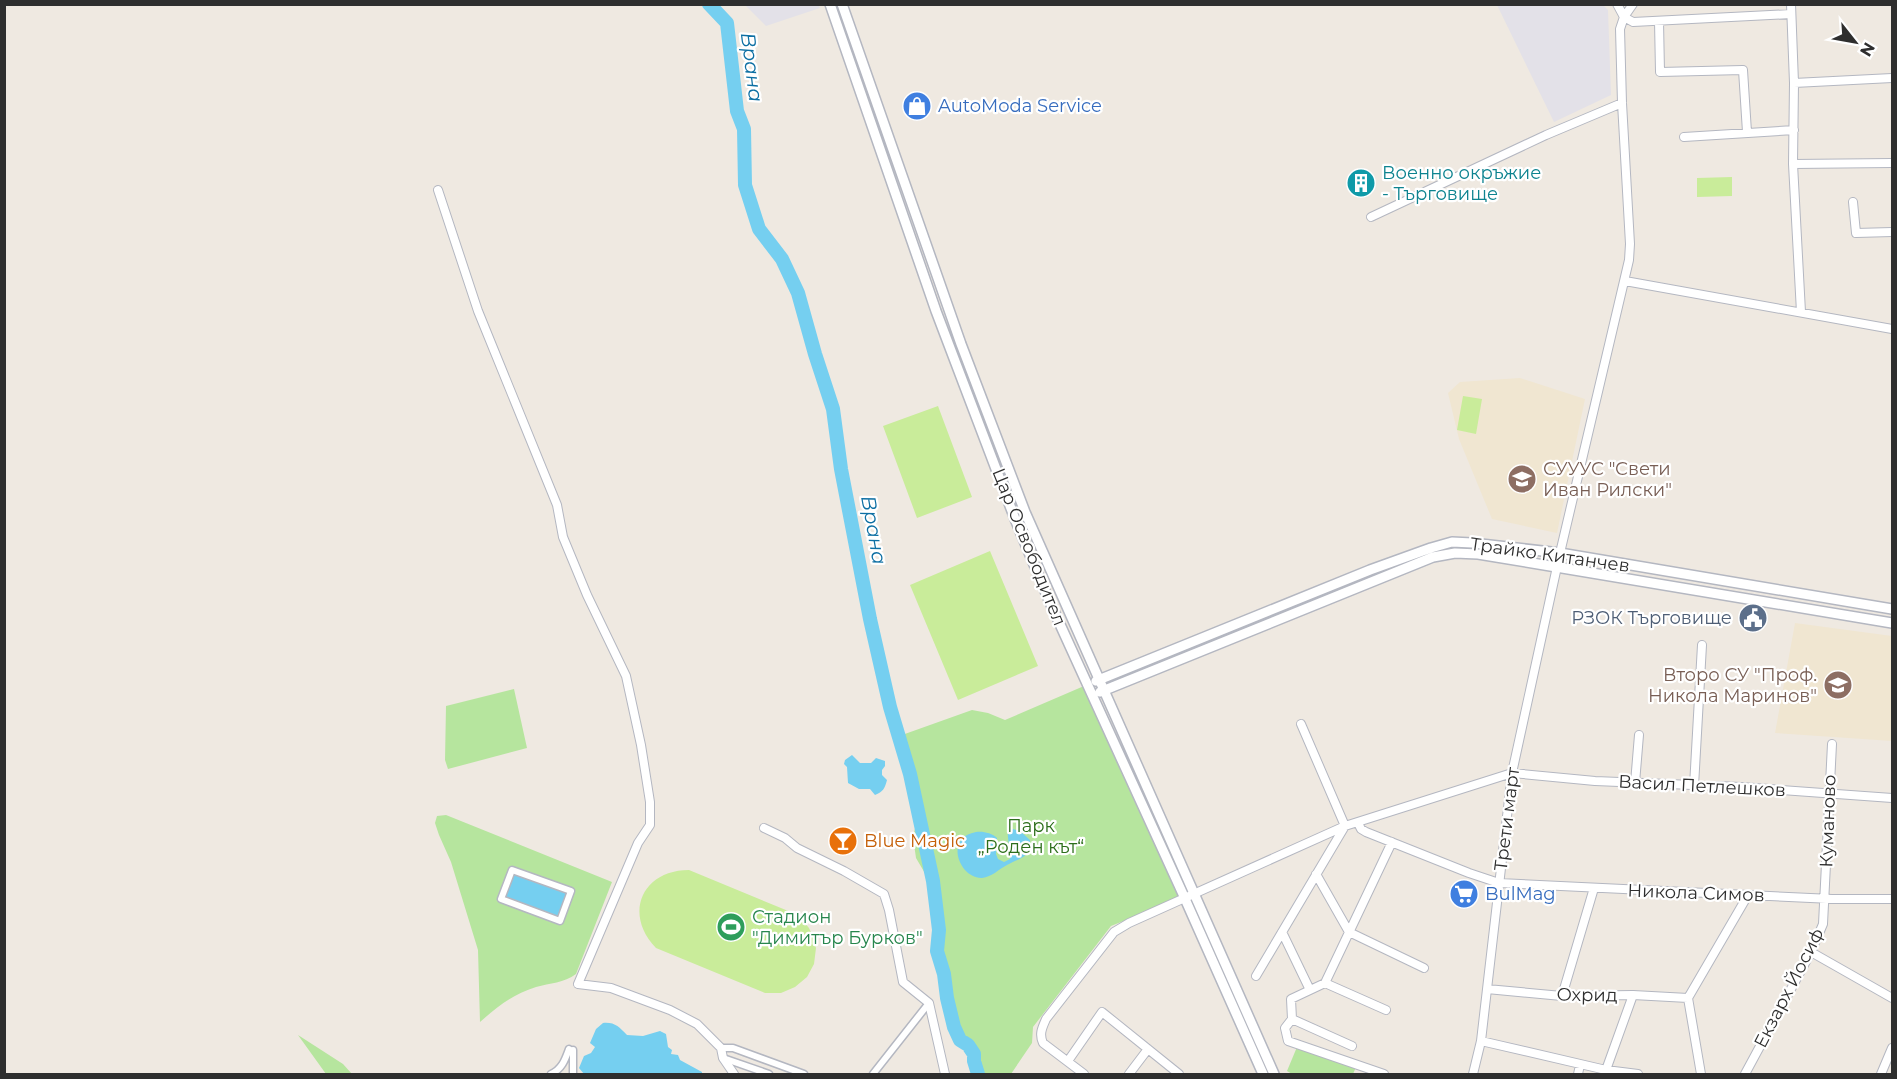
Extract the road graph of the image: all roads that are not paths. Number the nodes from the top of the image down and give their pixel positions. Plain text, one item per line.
1 (830, 4) edge
2 (842, 4) edge
3 (1617, 4) edge
4 (1633, 4) edge
5 (1791, 4) edge
6 (1791, 14) junction
7 (1624, 17) junction
8 (1659, 21) junction
9 (1893, 78) edge
10 (1794, 83) junction
11 (1622, 103) junction
12 (1794, 130) junction
13 (1747, 132) junction
14 (1684, 137) dead end
15 (1793, 164) junction
16 (1893, 164) edge
17 (438, 190) dead end
18 (1853, 202) dead end
19 (1371, 217) dead end
20 (1893, 232) edge
21 (1625, 281) junction
22 (1802, 312) junction
23 (1893, 329) edge
24 (1560, 553) junction
25 (1557, 567) junction
26 (1893, 609) edge
27 (1893, 623) edge
28 (1702, 645) dead end
29 (1099, 680) junction
30 (1088, 685) junction
31 (1104, 690) junction
32 (1093, 696) junction
33 (1301, 724) dead end
34 (1640, 735) dead end
35 (1832, 744) dead end
36 (1512, 773) junction
37 (1635, 783) junction
38 (1694, 786) junction
39 (1829, 793) junction
40 (1893, 798) edge
41 (1358, 823) junction
42 (1345, 826) junction
43 (764, 828) dead end
44 (1392, 842) junction
45 (1316, 874) junction
46 (1499, 883) junction
47 (1594, 888) junction
48 (571, 891) joint
49 (1748, 895) junction
50 (1190, 896) junction
51 (1826, 898) junction
52 (1893, 899) edge
53 (1282, 932) junction
54 (1349, 932) junction
55 (1811, 952) junction
56 (1424, 968) dead end
57 (1256, 976) dead end
58 (1325, 982) junction
59 (1487, 989) junction
60 (1310, 990) junction
61 (1562, 996) junction
62 (1633, 996) junction
63 (1893, 998) edge
64 (1688, 999) junction
65 (929, 1003) junction
66 (1386, 1011) dead end
67 (1292, 1019) junction
68 (1480, 1041) junction
69 (1352, 1046) dead end
70 (721, 1048) junction
71 (733, 1048) junction
72 (1148, 1048) junction
73 (1893, 1048) edge
74 (727, 1059) junction
75 (1068, 1061) junction
76 (1581, 1065) junction
77 (1606, 1070) junction
78 (551, 1074) edge
79 (573, 1074) edge
80 (734, 1074) edge
81 (769, 1074) edge
82 (803, 1074) edge
83 (873, 1074) edge
84 (945, 1074) edge
85 (1084, 1074) edge
86 (1130, 1074) edge
87 (1179, 1074) edge
88 (1263, 1074) edge
89 (1274, 1074) edge
90 (1384, 1074) edge
91 (1473, 1074) edge
92 (1578, 1074) edge
93 (1638, 1074) edge
94 (1701, 1074) edge
95 (1745, 1074) edge
96 (1881, 1074) edge

1 - 30 street, Цар Освободител
2 - 29 street, Цар Освободител
3 - 7 street
4 - 7 street
5 - 6 street
6 - 8 street
6 - 10 street
7 - 8 street
7 - 11 street, Трети март
8 - 13 street
9 - 10 street
10 - 12 street
11 - 19 street
11 - 21 street, Трети март
12 - 13 street
12 - 15 street
13 - 14 street
15 - 16 street
15 - 22 street
17 - 70 street
18 - 20 street
21 - 22 street
21 - 24 street, Трети март
22 - 23 street
24 - 25 street, Трети март
24 - 26 street, Трайко Китанчев
24 - 29 street, Трайко Китанчев
25 - 27 street, Трайко Китанчев
25 - 31 street, Трайко Китанчев
25 - 36 street, Трети март
28 - 38 street
29 - 30 street, Трайко Китанчев
29 - 31 street, Цар Освободител
30 - 32 street, Цар Освободител
31 - 32 street, Трайко Китанчев
31 - 50 street, Цар Освободител
32 - 50 street, Цар Освободител
33 - 42 street
34 - 37 street
35 - 39 street, Куманово
36 - 37 street, Васил Петлешков
36 - 41 street
36 - 46 street, Трети март
37 - 38 street, Васил Петлешков
38 - 39 street, Васил Петлешков
39 - 40 street, Васил Петлешков
39 - 51 street, Куманово
41 - 42 street
41 - 44 street, Никола Симов
42 - 45 street
42 - 50 street
43 - 65 street
44 - 46 street, Никола Симов
44 - 54 street
45 - 53 street
45 - 54 street
46 - 47 street, Никола Симов
46 - 59 street, Трети март
47 - 49 street, Никола Симов
47 - 61 street
48 - 48 street
49 - 51 street, Никола Симов
49 - 64 street
50 - 75 street
50 - 88 street, Цар Освободител
50 - 89 street, Цар Освободител
51 - 52 street, Никола Симов
51 - 55 street, Екзарх Йосиф
53 - 57 street
53 - 60 street
54 - 56 street
54 - 58 street
55 - 63 street
55 - 95 street, Екзарх Йосиф
58 - 60 street
58 - 66 street
59 - 61 street, Охрид
59 - 68 street, Трети март
60 - 67 street
61 - 62 street, Охрид
62 - 64 street, Охрид
62 - 77 street
64 - 94 street
65 - 83 street
65 - 84 street
67 - 69 street
67 - 90 street
68 - 76 street
68 - 91 street, Трети март
70 - 71 street
70 - 74 street
71 - 74 street
71 - 82 street
72 - 75 street
72 - 86 street
72 - 87 street
73 - 96 street
74 - 80 street
74 - 81 street
75 - 85 street
76 - 77 street
76 - 92 street
77 - 93 street
78 - 79 street

